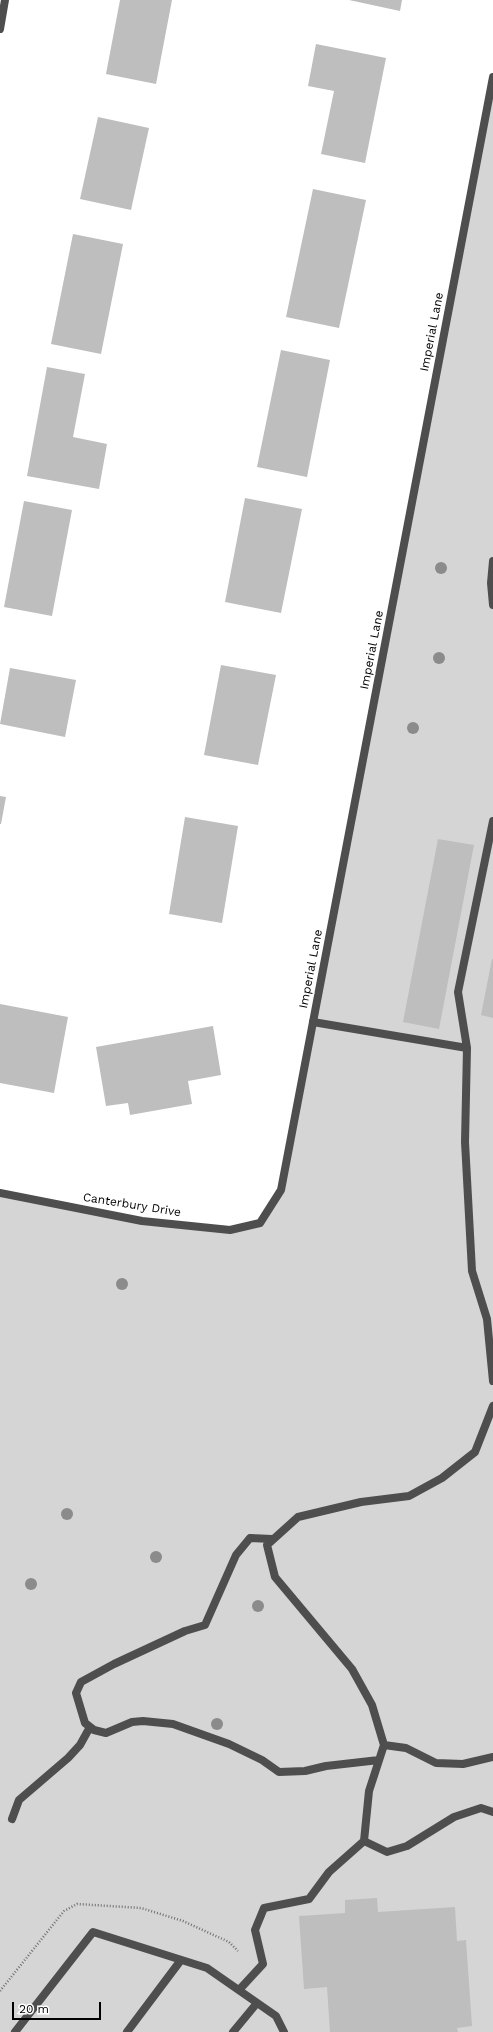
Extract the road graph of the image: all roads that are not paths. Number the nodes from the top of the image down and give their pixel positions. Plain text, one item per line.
1 (6, 0) edge
2 (0, 29) edge
3 (493, 76) edge
4 (493, 562) edge
5 (493, 605) edge
6 (493, 821) edge
7 (313, 1022) junction
8 (467, 1048) junction
9 (0, 1193) edge
10 (260, 1223) joint
11 (489, 1308) edge
12 (493, 1381) edge
13 (493, 1406) edge
14 (272, 1539) junction
15 (90, 1727) junction
16 (384, 1745) junction
17 (493, 1757) edge
18 (379, 1760) junction
19 (493, 1812) edge
20 (12, 1819) dead end
21 (364, 1840) junction
22 (181, 1960) junction
23 (239, 1990) junction
24 (257, 2003) junction
25 (15, 2032) edge
26 (127, 2032) edge
27 (233, 2032) edge
28 (284, 2032) edge

1 - 2 street
3 - 7 street, Imperial Lane
4 - 5 street
6 - 8 street
7 - 8 street
7 - 10 street, Imperial Lane
8 - 11 street
9 - 10 street, Canterbury Drive
11 - 12 street
13 - 14 street
14 - 15 street
14 - 16 street
15 - 18 street
15 - 20 street
16 - 17 street
16 - 18 street
18 - 21 street
19 - 21 street
21 - 23 street
22 - 23 street
22 - 25 street
22 - 26 street
23 - 24 street
24 - 27 street
24 - 28 street

